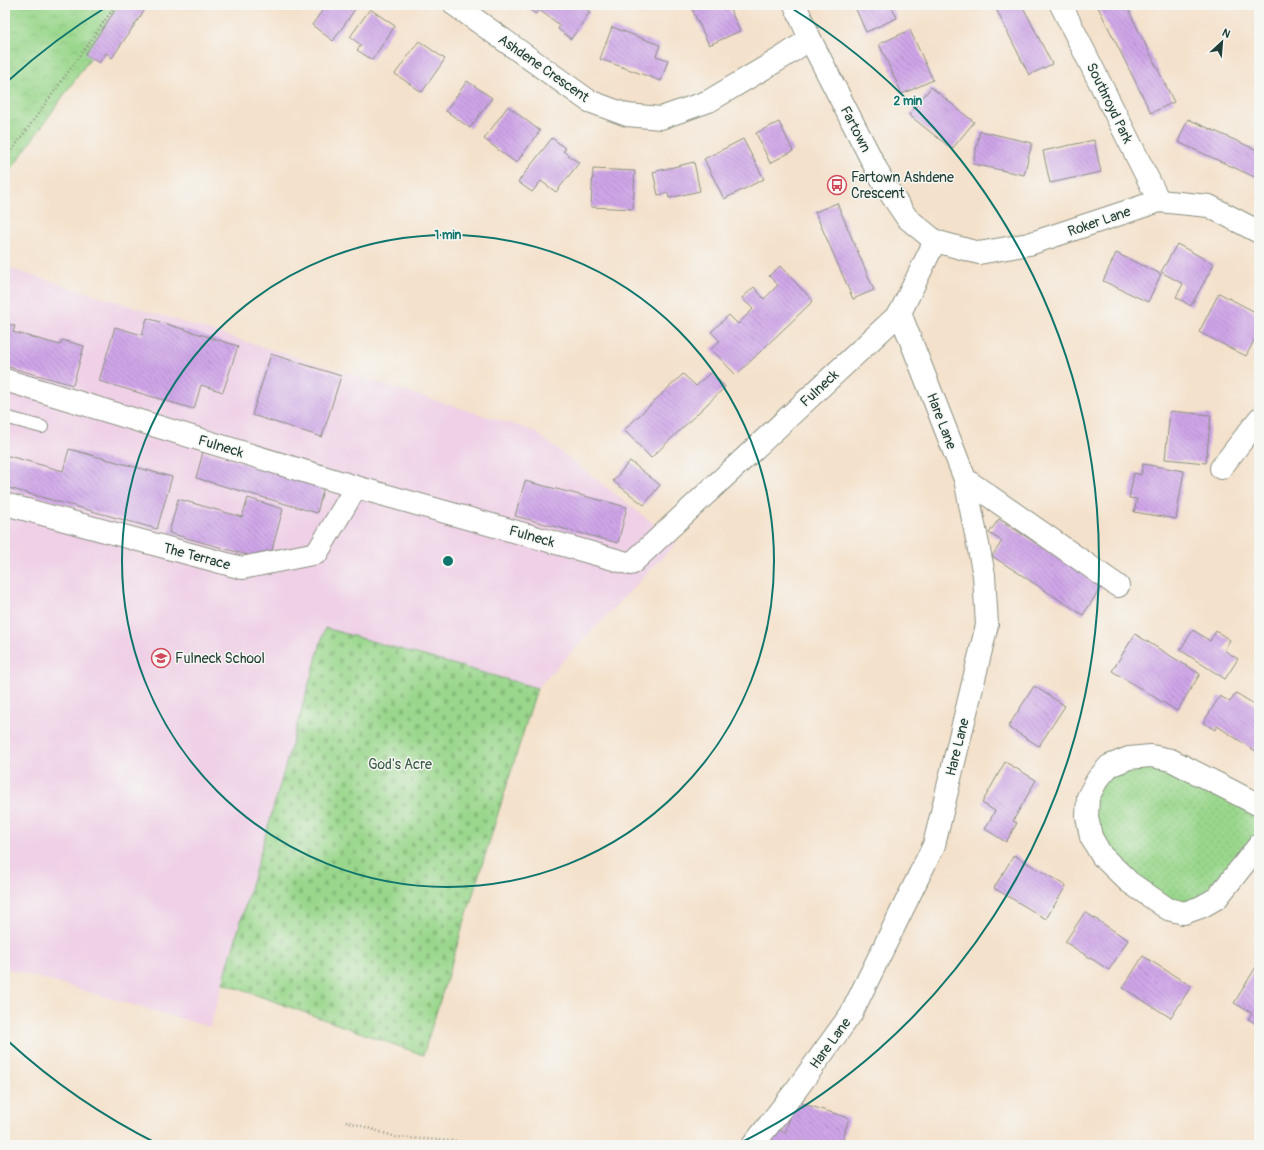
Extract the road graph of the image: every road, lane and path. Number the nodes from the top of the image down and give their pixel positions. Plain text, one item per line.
1 (116, 5) edge
2 (455, 5) edge
3 (795, 5) edge
4 (1061, 5) edge
5 (810, 39) junction
6 (5, 160) edge
7 (1159, 200) junction
8 (1259, 232) edge
9 (934, 241) junction
10 (900, 313) junction
11 (5, 380) edge
12 (5, 417) edge
13 (1259, 419) edge
14 (42, 427) dead end
15 (1221, 468) dead end
16 (965, 479) junction
17 (356, 487) junction
18 (5, 504) edge
19 (1118, 586) dead end
20 (1259, 806) edge
21 (1259, 845) edge
22 (346, 1121) dead end
23 (507, 1145) edge
24 (753, 1145) edge

1 - 6 path
2 - 5 street, Ashdene Crescent
3 - 5 street, Fartown
4 - 7 street, Southroyd Park
5 - 9 street, Fartown
7 - 8 street, Roker Lane
7 - 9 street, Roker Lane
9 - 10 street, Fulneck
10 - 16 street, Hare Lane
10 - 17 street, Fulneck
11 - 17 street, Fulneck
12 - 14 lane
13 - 15 street
16 - 19 street
16 - 24 street, Hare Lane
17 - 18 street, The Terrace
20 - 21 street
22 - 23 path

